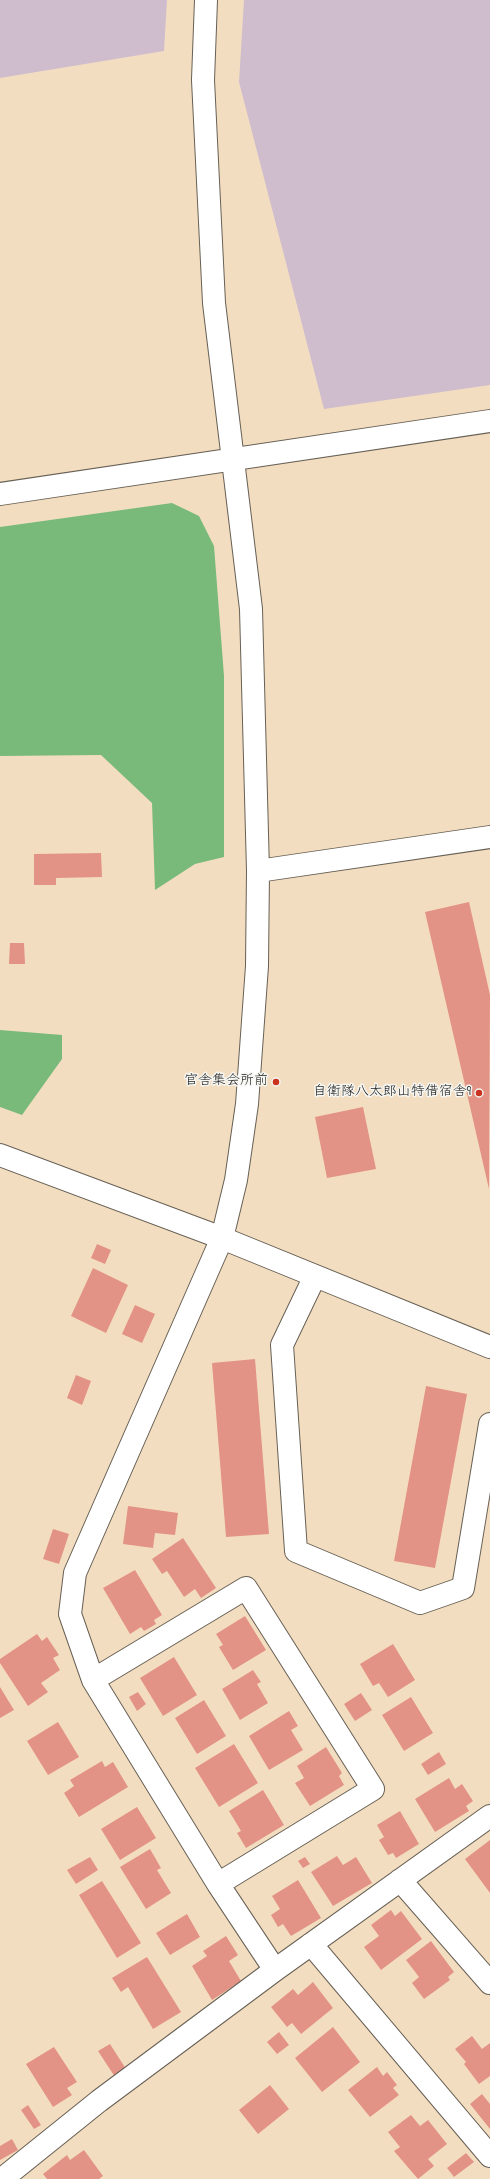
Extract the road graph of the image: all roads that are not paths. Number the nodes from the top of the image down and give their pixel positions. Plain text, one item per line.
1 (206, 0) edge
2 (490, 421) edge
3 (233, 460) junction
4 (0, 494) edge
5 (490, 837) edge
6 (258, 871) junction
7 (0, 1155) edge
8 (222, 1238) junction
9 (315, 1276) junction
10 (490, 1346) edge
11 (490, 1424) edge
12 (93, 1680) junction
13 (490, 1816) edge
14 (400, 1880) junction
15 (218, 1884) junction
16 (311, 1944) junction
17 (275, 1970) junction
18 (490, 1983) edge
19 (490, 2156) edge
20 (2, 2179) edge

1 - 3 street
2 - 3 street
3 - 4 street
3 - 6 street
5 - 6 street
6 - 8 street
7 - 8 street
8 - 9 street
8 - 12 street
9 - 10 street
9 - 11 street
12 - 15 street
12 - 15 street
13 - 14 street
14 - 16 street
14 - 18 street
15 - 17 street
16 - 17 street
16 - 19 street
17 - 20 street

